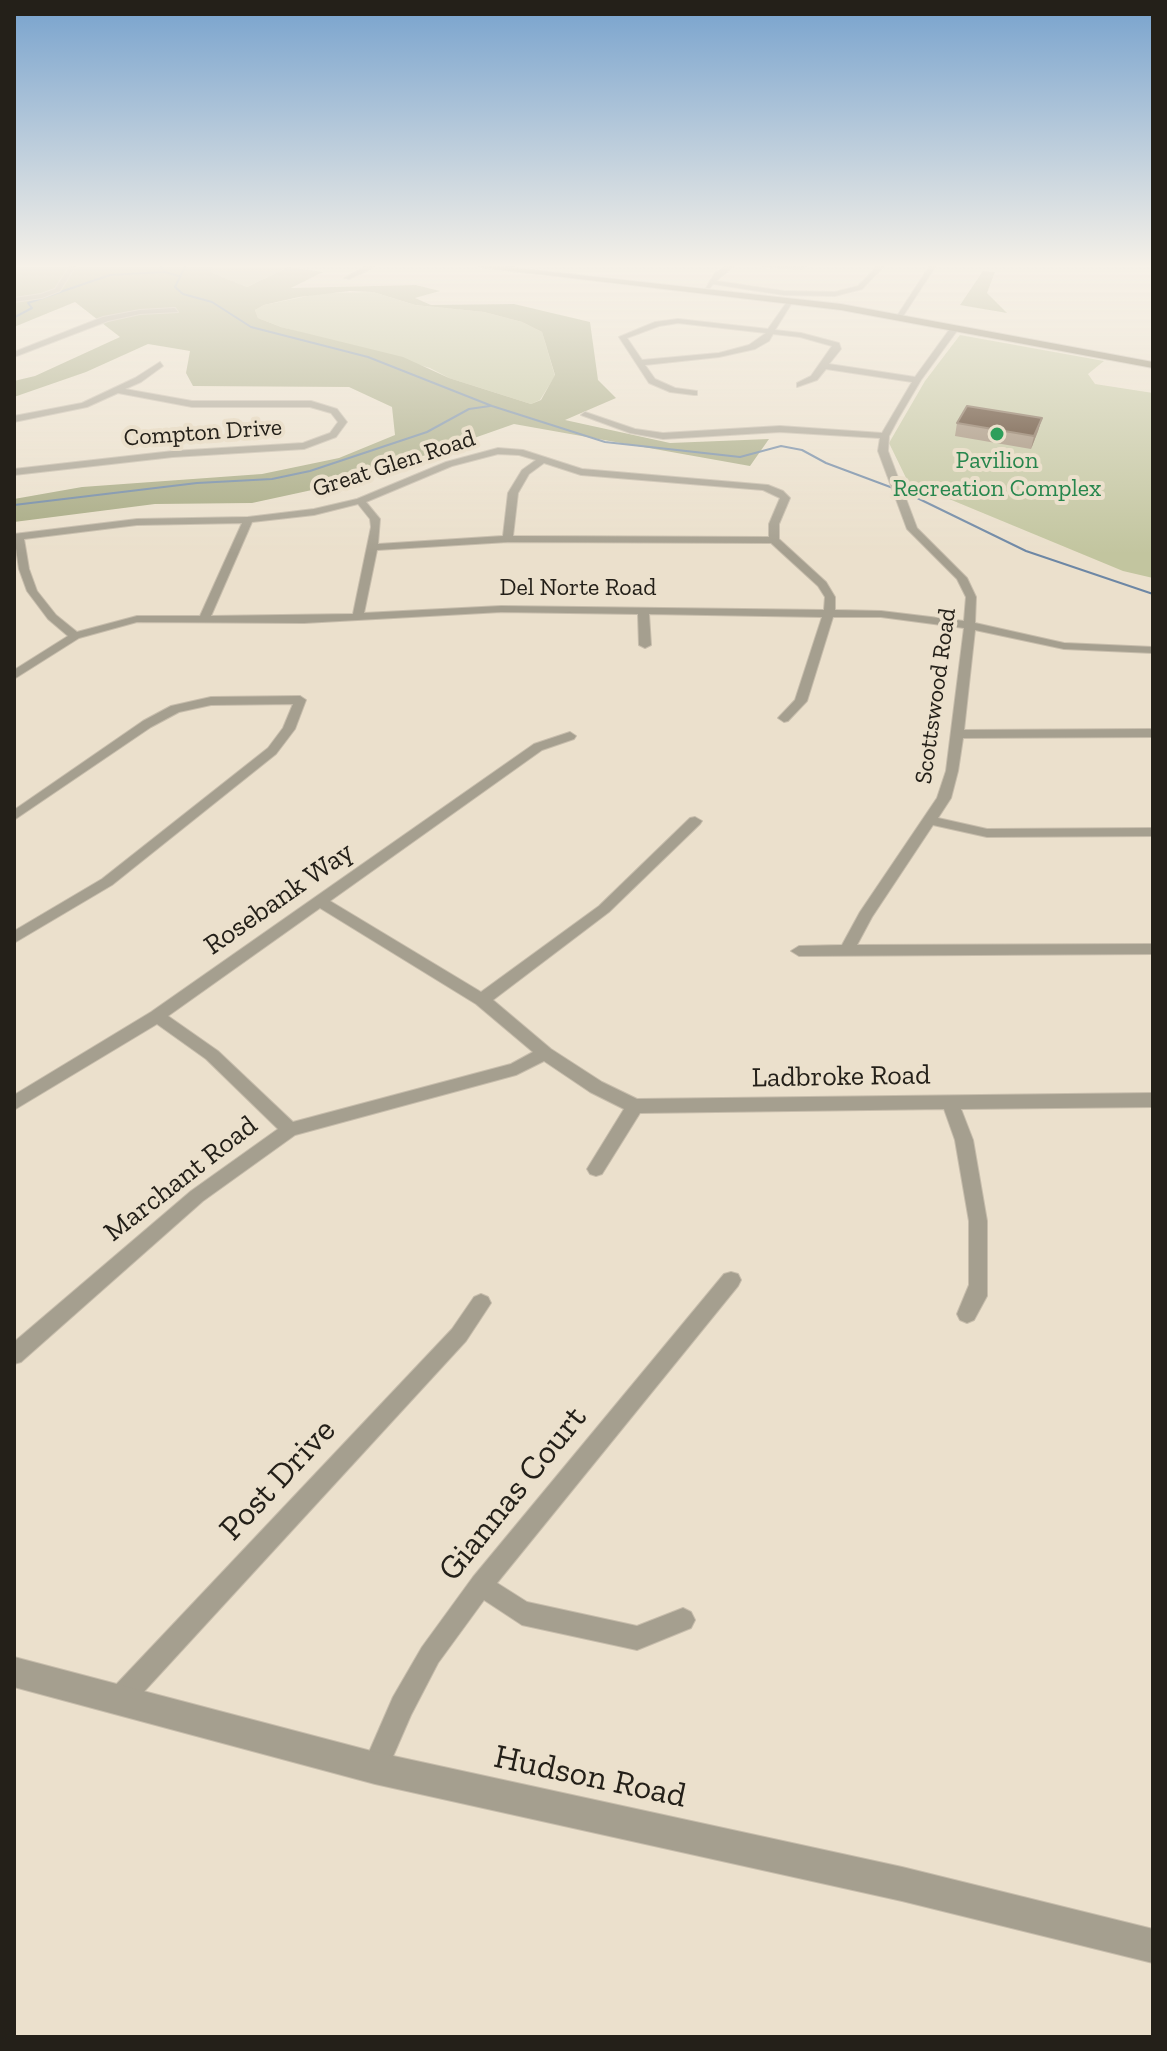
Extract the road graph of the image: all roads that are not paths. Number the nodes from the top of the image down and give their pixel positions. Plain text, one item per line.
1 (640, 363) edge
2 (827, 363) edge
3 (930, 363) edge
4 (160, 364) dead end
5 (824, 366) junction
6 (917, 380) junction
7 (800, 385) dead end
8 (117, 390) junction
9 (694, 393) dead end
10 (585, 415) dead end
11 (14, 419) edge
12 (885, 436) junction
13 (542, 460) junction
14 (14, 472) edge
15 (360, 501) junction
16 (248, 520) junction
17 (16, 537) edge
18 (508, 539) junction
19 (774, 540) junction
20 (371, 547) junction
21 (642, 610) junction
22 (829, 612) junction
23 (358, 616) junction
24 (205, 617) junction
25 (970, 625) junction
26 (75, 636) junction
27 (645, 645) dead end
28 (1153, 650) edge
29 (14, 675) edge
30 (784, 718) dead end
31 (1153, 733) edge
32 (957, 734) junction
33 (570, 736) dead end
34 (14, 816) edge
35 (930, 820) junction
36 (695, 821) dead end
37 (1153, 832) edge
38 (320, 901) junction
39 (14, 938) edge
40 (848, 949) junction
41 (1153, 949) edge
42 (799, 951) dead end
43 (482, 1000) junction
44 (157, 1016) junction
45 (545, 1053) junction
46 (1153, 1100) edge
47 (950, 1102) junction
48 (14, 1103) edge
49 (635, 1106) junction
50 (290, 1130) junction
51 (596, 1169) dead end
52 (731, 1280) dead end
53 (481, 1303) dead end
54 (967, 1314) dead end
55 (14, 1355) edge
56 (481, 1585) junction
57 (683, 1620) dead end
58 (14, 1672) edge
59 (119, 1700) junction
60 (375, 1768) junction
61 (1153, 1946) edge

1 - 9 street
2 - 5 street
3 - 6 street
4 - 8 street
5 - 6 street
5 - 7 street
6 - 12 street
8 - 11 street
8 - 14 street, Compton Drive
10 - 12 street
12 - 25 street, Scottswood Road
13 - 15 street, Great Glen Road
13 - 18 street
13 - 19 street, Great Glen Road
15 - 16 street, Great Glen Road
15 - 20 street
16 - 17 street, Great Glen Road
16 - 24 street
17 - 26 street
18 - 19 street
18 - 20 street
19 - 22 street
20 - 23 street
21 - 22 street, Del Norte Road
21 - 23 street, Del Norte Road
21 - 27 street
22 - 25 street, Del Norte Road
22 - 30 street
23 - 24 street, Del Norte Road
24 - 26 street, Del Norte Road
25 - 28 street, Del Norte Road
25 - 32 street, Scottswood Road
26 - 29 street, Del Norte Road
31 - 32 street
32 - 35 street, Scottswood Road
33 - 38 street, Rosebank Way
34 - 39 street
35 - 37 street
35 - 40 street, Scottswood Road
36 - 43 street
38 - 43 street, Ladbroke Road
38 - 44 street, Rosebank Way
40 - 41 street
40 - 42 street
43 - 45 street, Ladbroke Road
44 - 48 street, Rosebank Way
44 - 50 street
45 - 49 street, Ladbroke Road
45 - 50 street, Marchant Road
46 - 47 street, Ladbroke Road
47 - 49 street, Ladbroke Road
47 - 54 street
49 - 51 street
50 - 55 street, Marchant Road
52 - 56 street, Giannas Court
53 - 59 street, Post Drive
56 - 57 street
56 - 60 street, Giannas Court
58 - 59 street, Hudson Road
59 - 60 street, Hudson Road
60 - 61 street, Hudson Road

